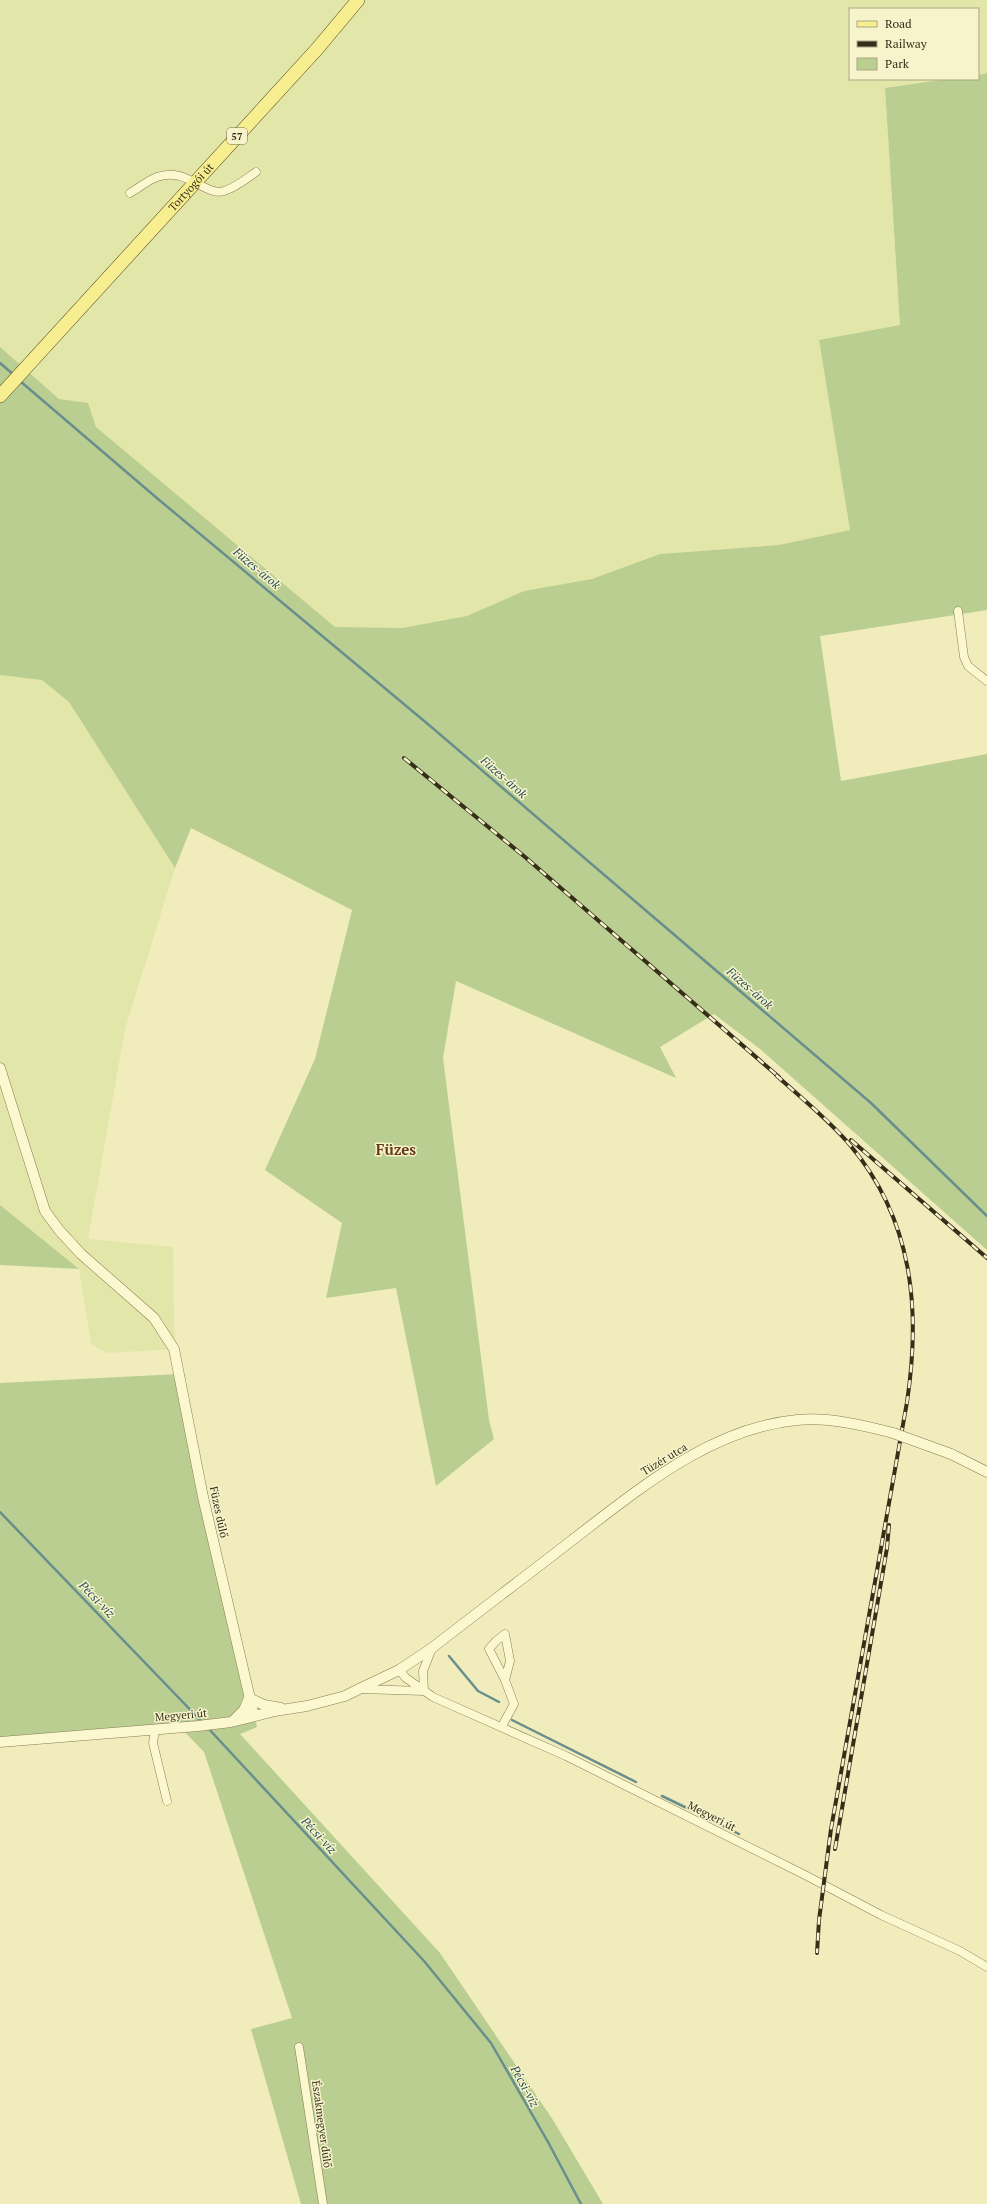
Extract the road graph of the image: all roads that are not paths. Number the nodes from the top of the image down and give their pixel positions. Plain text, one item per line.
1 (358, 0) edge
2 (256, 172) dead end
3 (196, 181) junction
4 (130, 194) dead end
5 (0, 396) edge
6 (958, 611) dead end
7 (987, 681) edge
8 (0, 1068) edge
9 (987, 1472) edge
10 (432, 1648) junction
11 (399, 1670) junction
12 (505, 1680) junction
13 (359, 1689) junction
14 (424, 1691) junction
15 (249, 1698) junction
16 (290, 1709) junction
17 (254, 1716) junction
18 (231, 1722) junction
19 (502, 1726) junction
20 (155, 1730) junction
21 (0, 1742) edge
22 (167, 1801) dead end
23 (987, 1967) edge
24 (299, 2047) dead end
25 (323, 2204) edge

1 - 3 main road, Tortyogói út / 57
2 - 3 street
3 - 4 street
3 - 5 main road, Tortyogói út / 57
6 - 7 street
8 - 15 street, Füzes dűlő
9 - 10 street, Tüzér utca, bridge
10 - 11 street, Tüzér utca
10 - 14 street
11 - 13 street, Megyeri út
11 - 14 street, Megyeri út
12 - 12 street
12 - 19 street
13 - 14 street, Megyeri út
13 - 16 street, Megyeri út
14 - 19 street, Megyeri út
15 - 16 street
15 - 17 street, Füzes dűlő
15 - 18 street
16 - 17 street, Megyeri út
17 - 18 street, Megyeri út
18 - 20 street, Megyeri út
19 - 23 street, Megyeri út
20 - 21 street, Megyeri út
20 - 22 street
24 - 25 street, Északmegyer dűlő

